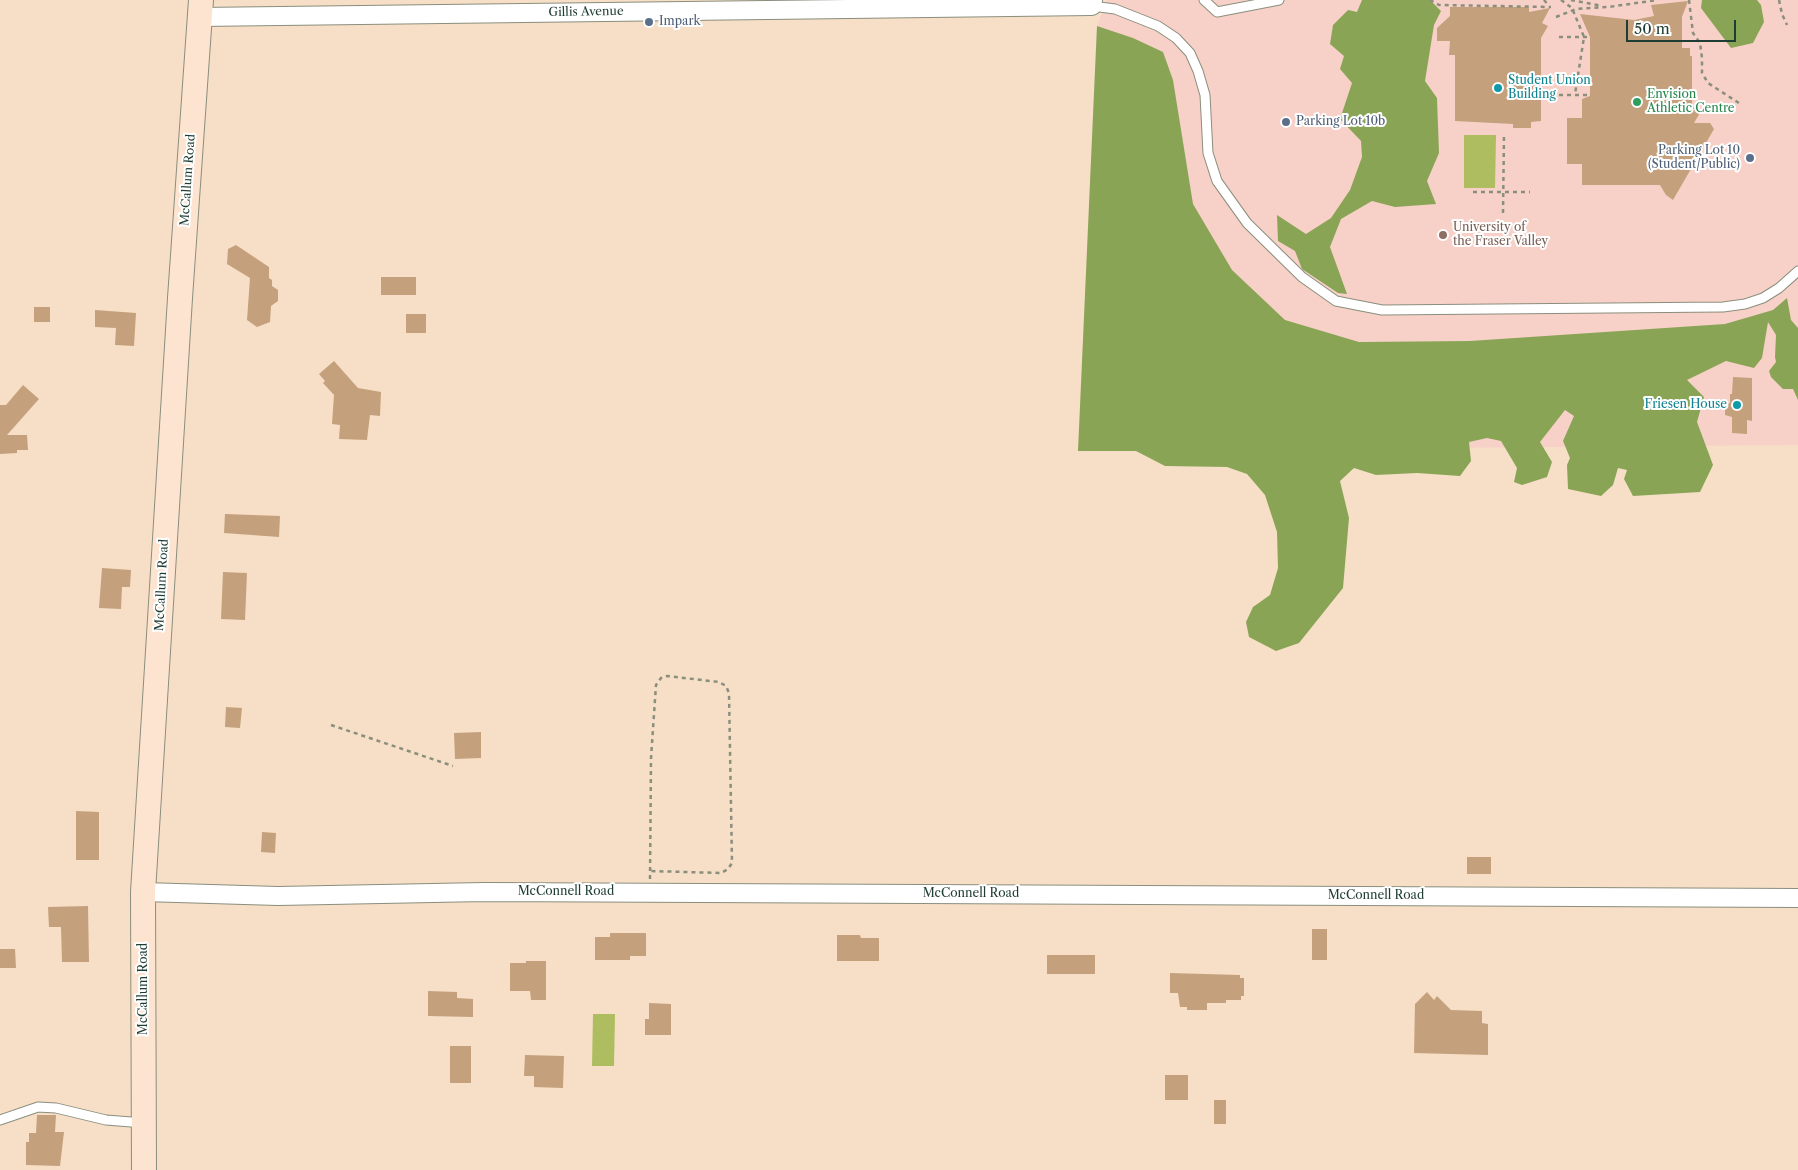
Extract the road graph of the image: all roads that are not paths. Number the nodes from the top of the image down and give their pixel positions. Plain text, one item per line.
1 (1204, 0) edge
2 (1278, 0) edge
3 (1092, 3) edge
4 (200, 8) edge
5 (1798, 271) edge
6 (143, 892) junction
7 (1798, 898) edge
8 (0, 1120) edge
9 (144, 1123) junction
10 (144, 1170) edge

1 - 2 lane
3 - 4 street, Gillis Avenue
3 - 5 lane
4 - 6 main road, McCallum Road
6 - 7 street, McConnell Road
6 - 9 main road, McCallum Road
8 - 9 lane
9 - 10 main road, McCallum Road

